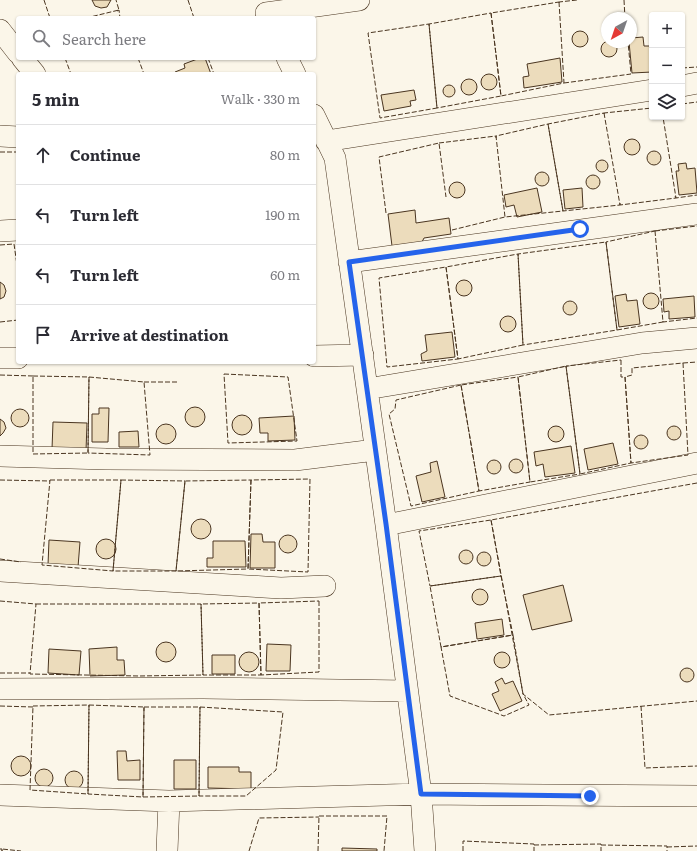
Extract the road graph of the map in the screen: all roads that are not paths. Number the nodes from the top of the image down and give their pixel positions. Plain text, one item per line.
1 (359, 0) edge
2 (265, 10) edge
3 (0, 30) edge
4 (16, 50) edge
5 (24, 60) edge
6 (288, 60) edge
7 (33, 72) edge
8 (294, 72) edge
9 (697, 83) edge
10 (685, 85) edge
11 (649, 90) edge
12 (316, 119) edge
13 (0, 136) edge
14 (16, 137) edge
15 (326, 141) junction
16 (697, 214) edge
17 (16, 230) edge
18 (0, 231) edge
19 (349, 262) junction
20 (697, 338) edge
21 (362, 355) junction
22 (316, 356) edge
23 (0, 358) edge
24 (16, 358) edge
25 (367, 389) junction
26 (375, 450) junction
27 (0, 456) edge
28 (697, 463) edge
29 (386, 524) junction
30 (0, 571) edge
31 (325, 586) dead end
32 (0, 689) edge
33 (407, 690) junction
34 (421, 794) junction
35 (0, 795) edge
36 (697, 796) edge
37 (169, 801) junction
38 (167, 851) edge
39 (425, 851) edge

1 - 2 street
3 - 4 street
5 - 7 street
6 - 8 street
9 - 10 street
11 - 15 street
12 - 15 street
13 - 14 street
15 - 19 street
16 - 19 street
17 - 18 street
19 - 21 street
20 - 25 street
21 - 22 street
21 - 25 street
23 - 24 street
25 - 26 street
26 - 27 street
26 - 29 street
28 - 29 street
29 - 33 street
30 - 31 street
32 - 33 street
33 - 34 street
34 - 36 street
34 - 37 street
34 - 39 street
35 - 37 street
37 - 38 street

